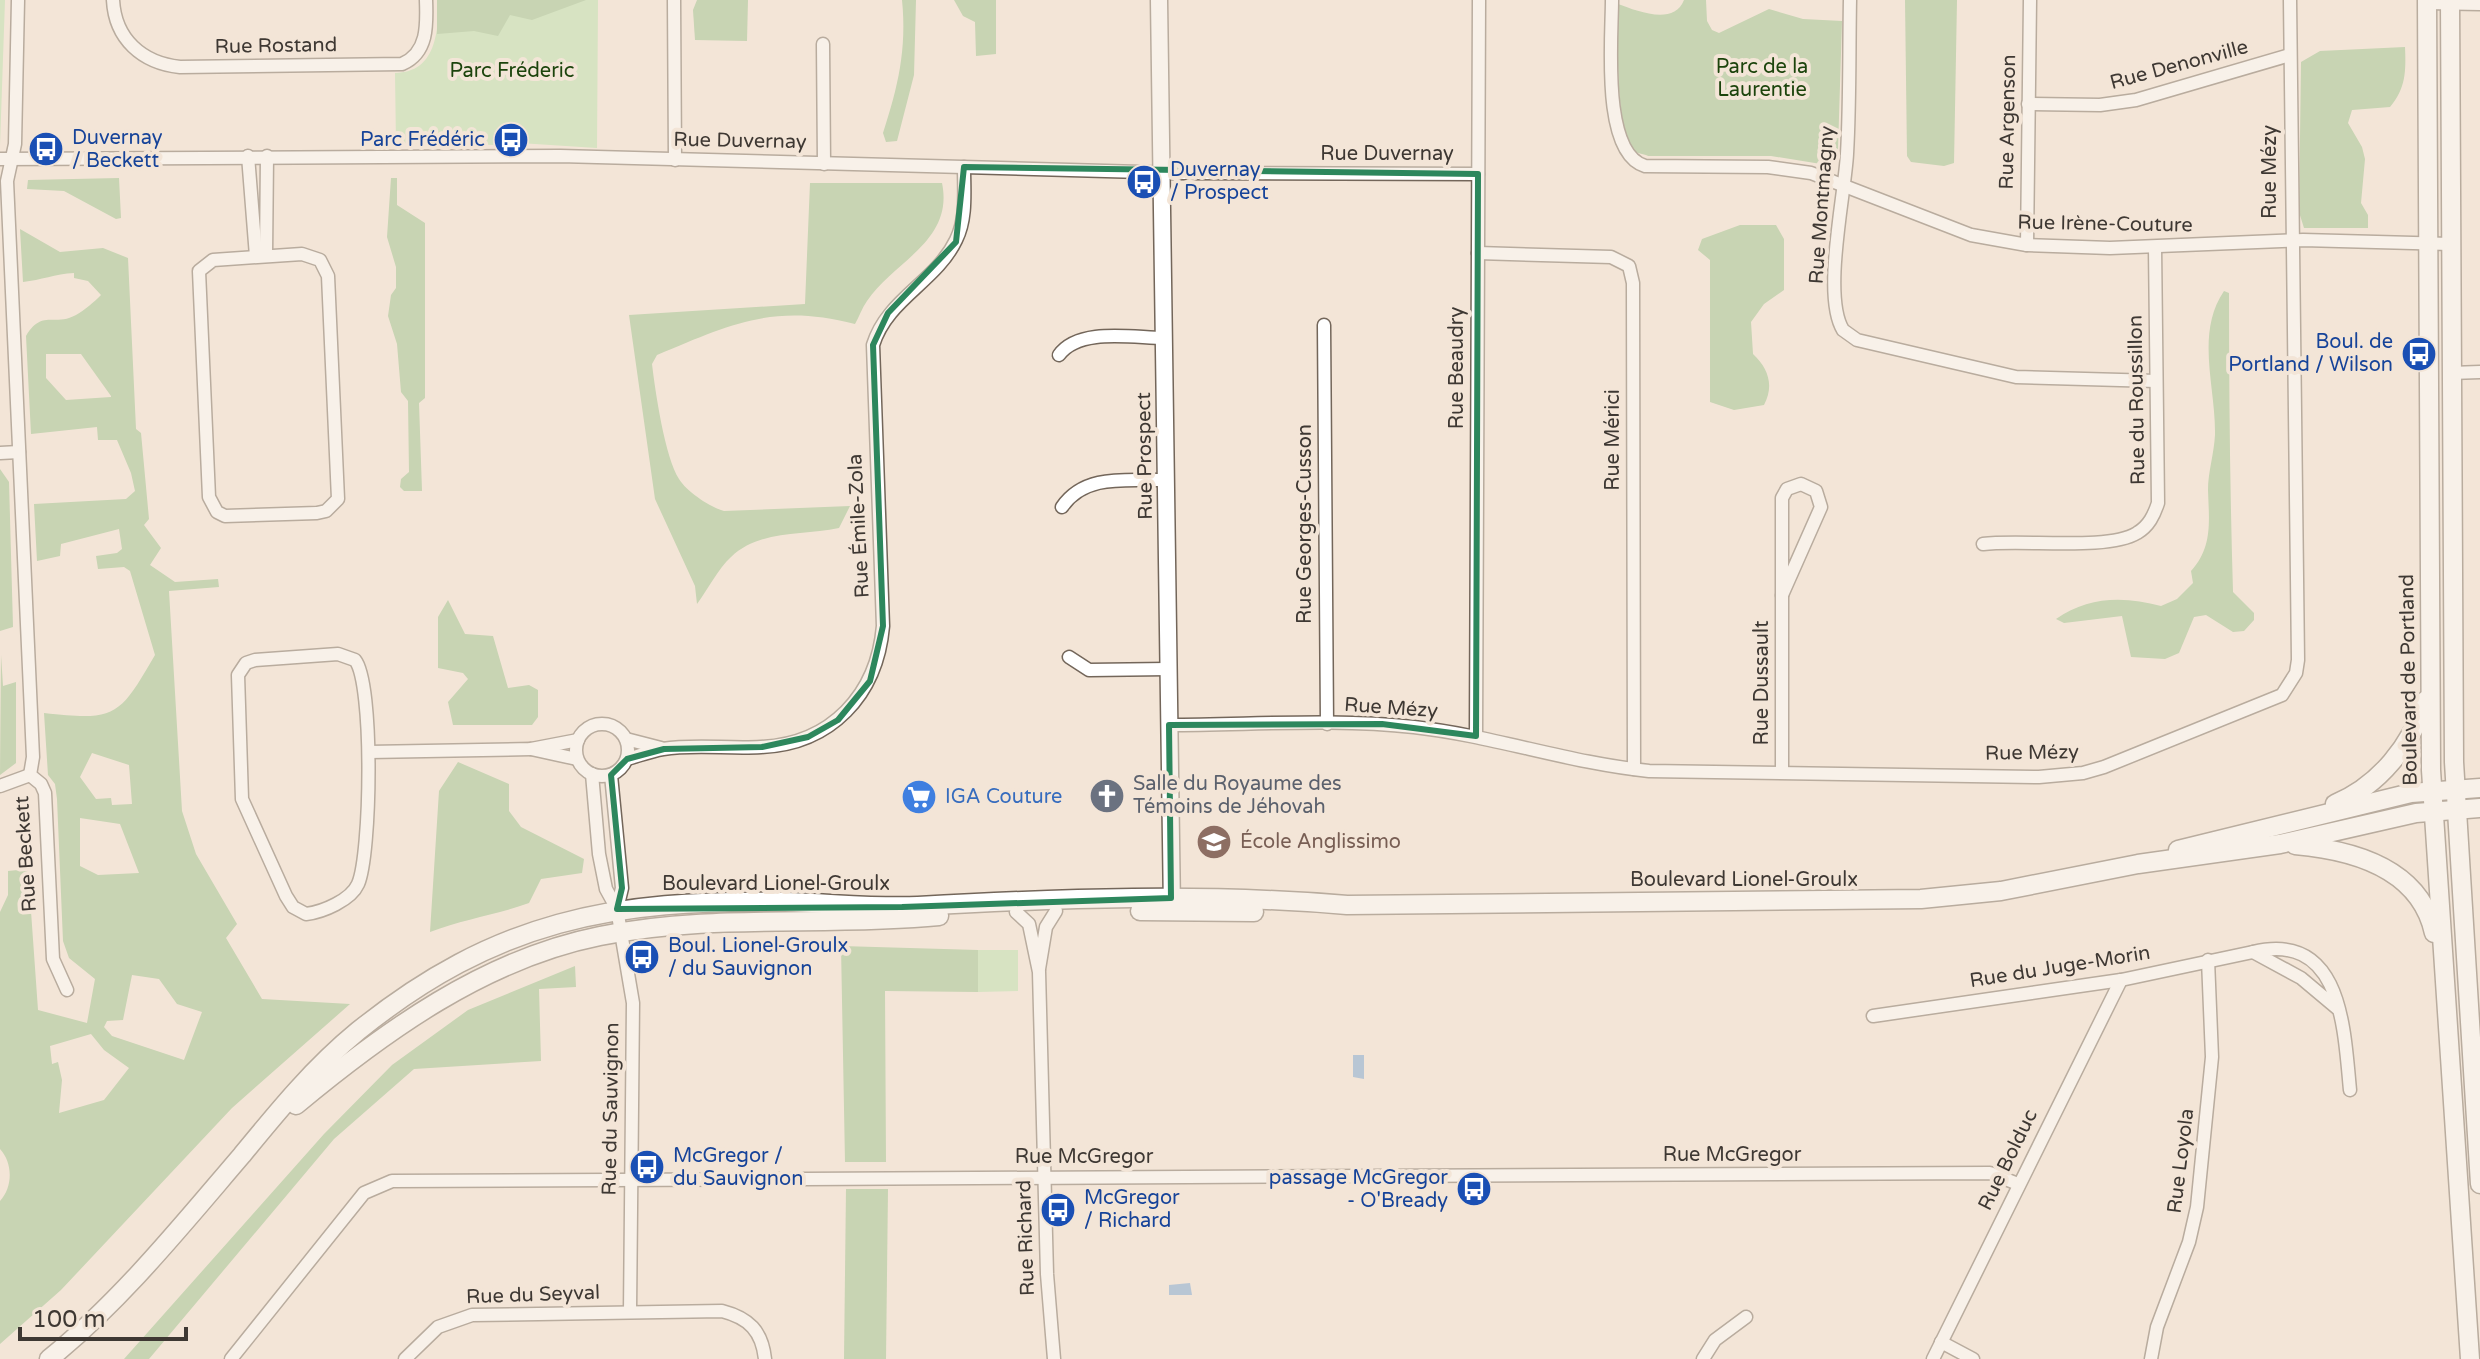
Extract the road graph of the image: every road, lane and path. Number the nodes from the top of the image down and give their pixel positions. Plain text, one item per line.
1 (18, 0) edge
2 (113, 0) edge
3 (426, 0) edge
4 (674, 0) edge
5 (1159, 0) edge
6 (1479, 0) edge
7 (1612, 0) edge
8 (1850, 0) edge
9 (2030, 0) edge
10 (2290, 0) edge
11 (2427, 2) edge
12 (2450, 2) edge
13 (2480, 4) edge
14 (823, 44) dead end
15 (2290, 55) junction
16 (2028, 104) junction
17 (248, 156) junction
18 (267, 156) junction
19 (6, 159) edge
20 (675, 160) junction
21 (824, 164) junction
22 (964, 167) junction
23 (1161, 171) junction
24 (1478, 174) junction
25 (1843, 185) junction
26 (2290, 241) junction
27 (2429, 244) junction
28 (2450, 244) junction
29 (2027, 245) junction
30 (2155, 247) junction
31 (1478, 253) junction
32 (261, 255) junction
33 (1324, 325) dead end
34 (1164, 338) junction
35 (1059, 355) dead end
36 (2480, 372) edge
37 (2451, 373) junction
38 (2156, 381) junction
39 (19, 452) junction
40 (0, 453) edge
41 (1165, 480) junction
42 (1062, 507) dead end
43 (1983, 544) dead end
44 (1782, 595) junction
45 (1069, 657) dead end
46 (1168, 669) junction
47 (2430, 690) junction
48 (1327, 724) junction
49 (1169, 725) junction
50 (1476, 736) junction
51 (626, 739) junction
52 (578, 740) junction
53 (531, 749) junction
54 (664, 749) junction
55 (369, 752) junction
56 (577, 759) junction
57 (627, 759) junction
58 (1634, 769) junction
59 (1782, 771) junction
60 (592, 774) junction
61 (30, 775) junction
62 (611, 775) junction
63 (0, 786) edge
64 (2455, 788) junction
65 (2480, 788) edge
66 (2432, 790) junction
67 (2480, 808) edge
68 (2456, 809) junction
69 (2433, 811) junction
70 (2299, 818) junction
71 (2280, 844) junction
72 (2138, 864) junction
73 (1172, 905) junction
74 (617, 909) junction
75 (1056, 911) junction
76 (1016, 912) junction
77 (621, 932) junction
78 (2253, 952) junction
79 (2208, 960) junction
80 (1039, 972) junction
81 (2121, 980) junction
82 (67, 990) dead end
83 (2445, 992) junction
84 (2338, 1009) junction
85 (1873, 1016) dead end
86 (2350, 1090) dead end
87 (241, 1155) junction
88 (1044, 1177) junction
89 (629, 1178) junction
90 (2018, 1184) junction
91 (2480, 1184) edge
92 (630, 1312) junction
93 (1746, 1317) dead end
94 (1941, 1342) junction
95 (49, 1359) edge
96 (231, 1359) edge
97 (405, 1359) edge
98 (765, 1359) edge
99 (1054, 1359) edge
100 (1703, 1359) edge
101 (1933, 1359) edge
102 (1973, 1359) edge
103 (2151, 1359) edge
104 (2470, 1359) edge

1 - 19 street, Rue Beckett
2 - 3 street, Rue Rostand
4 - 20 street
5 - 23 street, Rue Prospect
6 - 24 street, Rue Beaudry
7 - 25 street, Rue Irène-Couture
8 - 25 street, Rue Montmagny
9 - 16 street, Rue Argenson
10 - 15 street, Rue Mézy
11 - 12 street
11 - 27 main road, Boulevard de Portland
12 - 13 street
12 - 28 main road
14 - 21 street
15 - 16 street, Rue Denonville
15 - 26 street, Rue Mézy
16 - 29 street, Rue Argenson
17 - 18 street, Rue Duvernay
17 - 19 street, Rue Duvernay
17 - 32 street
18 - 20 street, Rue Duvernay
18 - 32 street
19 - 39 street, Rue Beckett
20 - 21 street, Rue Duvernay
21 - 22 street, Rue Duvernay
22 - 23 street, Rue Duvernay
22 - 54 street, Rue Émile-Zola
23 - 24 street, Rue Duvernay
23 - 34 street, Rue Prospect
24 - 31 street, Rue Beaudry
25 - 29 street, Rue Irène-Couture
25 - 38 street, Rue Montmagny
26 - 27 street, Rue Irène-Couture
26 - 30 street, Rue Irène-Couture
26 - 59 street, Rue Mézy
27 - 28 street, Rue Irène-Couture
27 - 47 main road, Boulevard de Portland
28 - 37 main road
29 - 30 street, Rue Irène-Couture
30 - 38 street, Rue du Roussillon
31 - 50 street, Rue Beaudry
31 - 58 street, Rue Mérici
32 - 32 street
33 - 48 street, Rue Georges-Cusson
34 - 35 street
34 - 41 street, Rue Prospect
36 - 37 street
37 - 64 main road
38 - 43 street, Rue du Roussillon
39 - 40 street
39 - 61 street, Rue Beckett
41 - 42 street
41 - 46 street, Rue Prospect
44 - 44 street, Rue Dussault
44 - 59 street, Rue Dussault
45 - 46 street
46 - 49 street, Rue Prospect
47 - 66 main road, Boulevard de Portland
47 - 70 main road
48 - 49 street, Rue Mézy
48 - 50 street, Rue Mézy
49 - 73 street, Rue Prospect
50 - 58 street, Rue Mézy
51 - 52 street
51 - 54 street, Rue Émile-Zola
51 - 57 street
52 - 53 street
52 - 56 street
53 - 55 street
53 - 56 street
54 - 57 street, Rue Émile-Zola
55 - 55 street
56 - 60 street
57 - 62 street
58 - 59 street, Rue Mézy
60 - 62 street
60 - 74 street
61 - 63 street
61 - 82 street, Rue Beckett
62 - 74 street
64 - 65 main road, Boulevard Lionel-Groulx
64 - 66 main road, Boulevard Lionel-Groulx
64 - 68 main road
66 - 69 main road, Boulevard de Portland
66 - 70 main road, Boulevard Lionel-Groulx
67 - 68 main road, Boulevard Lionel-Groulx
68 - 69 main road, Boulevard Lionel-Groulx
68 - 91 main road
69 - 71 main road, Boulevard Lionel-Groulx
69 - 83 main road, Boulevard de Portland
70 - 72 main road, Boulevard Lionel-Groulx
71 - 72 main road, Boulevard Lionel-Groulx
71 - 83 main road
72 - 73 main road, Boulevard Lionel-Groulx
73 - 74 main road, Boulevard Lionel-Groulx
73 - 75 main road, Boulevard Lionel-Groulx
74 - 77 street, Rue du Sauvignon
74 - 87 main road, Boulevard Lionel-Groulx
75 - 76 main road, Boulevard Lionel-Groulx
75 - 80 street, Rue Richard
76 - 77 main road, Boulevard Lionel-Groulx
76 - 80 street, Rue Richard
77 - 87 main road, Boulevard Lionel-Groulx
77 - 89 street, Rue du Sauvignon
78 - 79 street, Rue du Juge-Morin
78 - 84 street
78 - 84 street, Rue du Juge-Morin
79 - 81 street, Rue du Juge-Morin
79 - 103 street, Rue Loyola
80 - 88 street, Rue Richard
81 - 85 street, Rue du Juge-Morin
81 - 90 street, Rue Bolduc
83 - 104 main road, Boulevard de Portland
84 - 86 street, Rue du Juge-Morin
87 - 95 main road, Boulevard Lionel-Groulx
88 - 89 street, Rue McGregor
88 - 90 street, Rue McGregor
88 - 99 street, Rue Richard
89 - 92 street, Rue du Sauvignon
89 - 96 street, Rue McGregor
90 - 94 street, Rue Bolduc
92 - 97 street, Rue du Seyval
92 - 98 street, Rue du Seyval
93 - 100 street
94 - 101 street, Rue Bolduc
94 - 102 street

